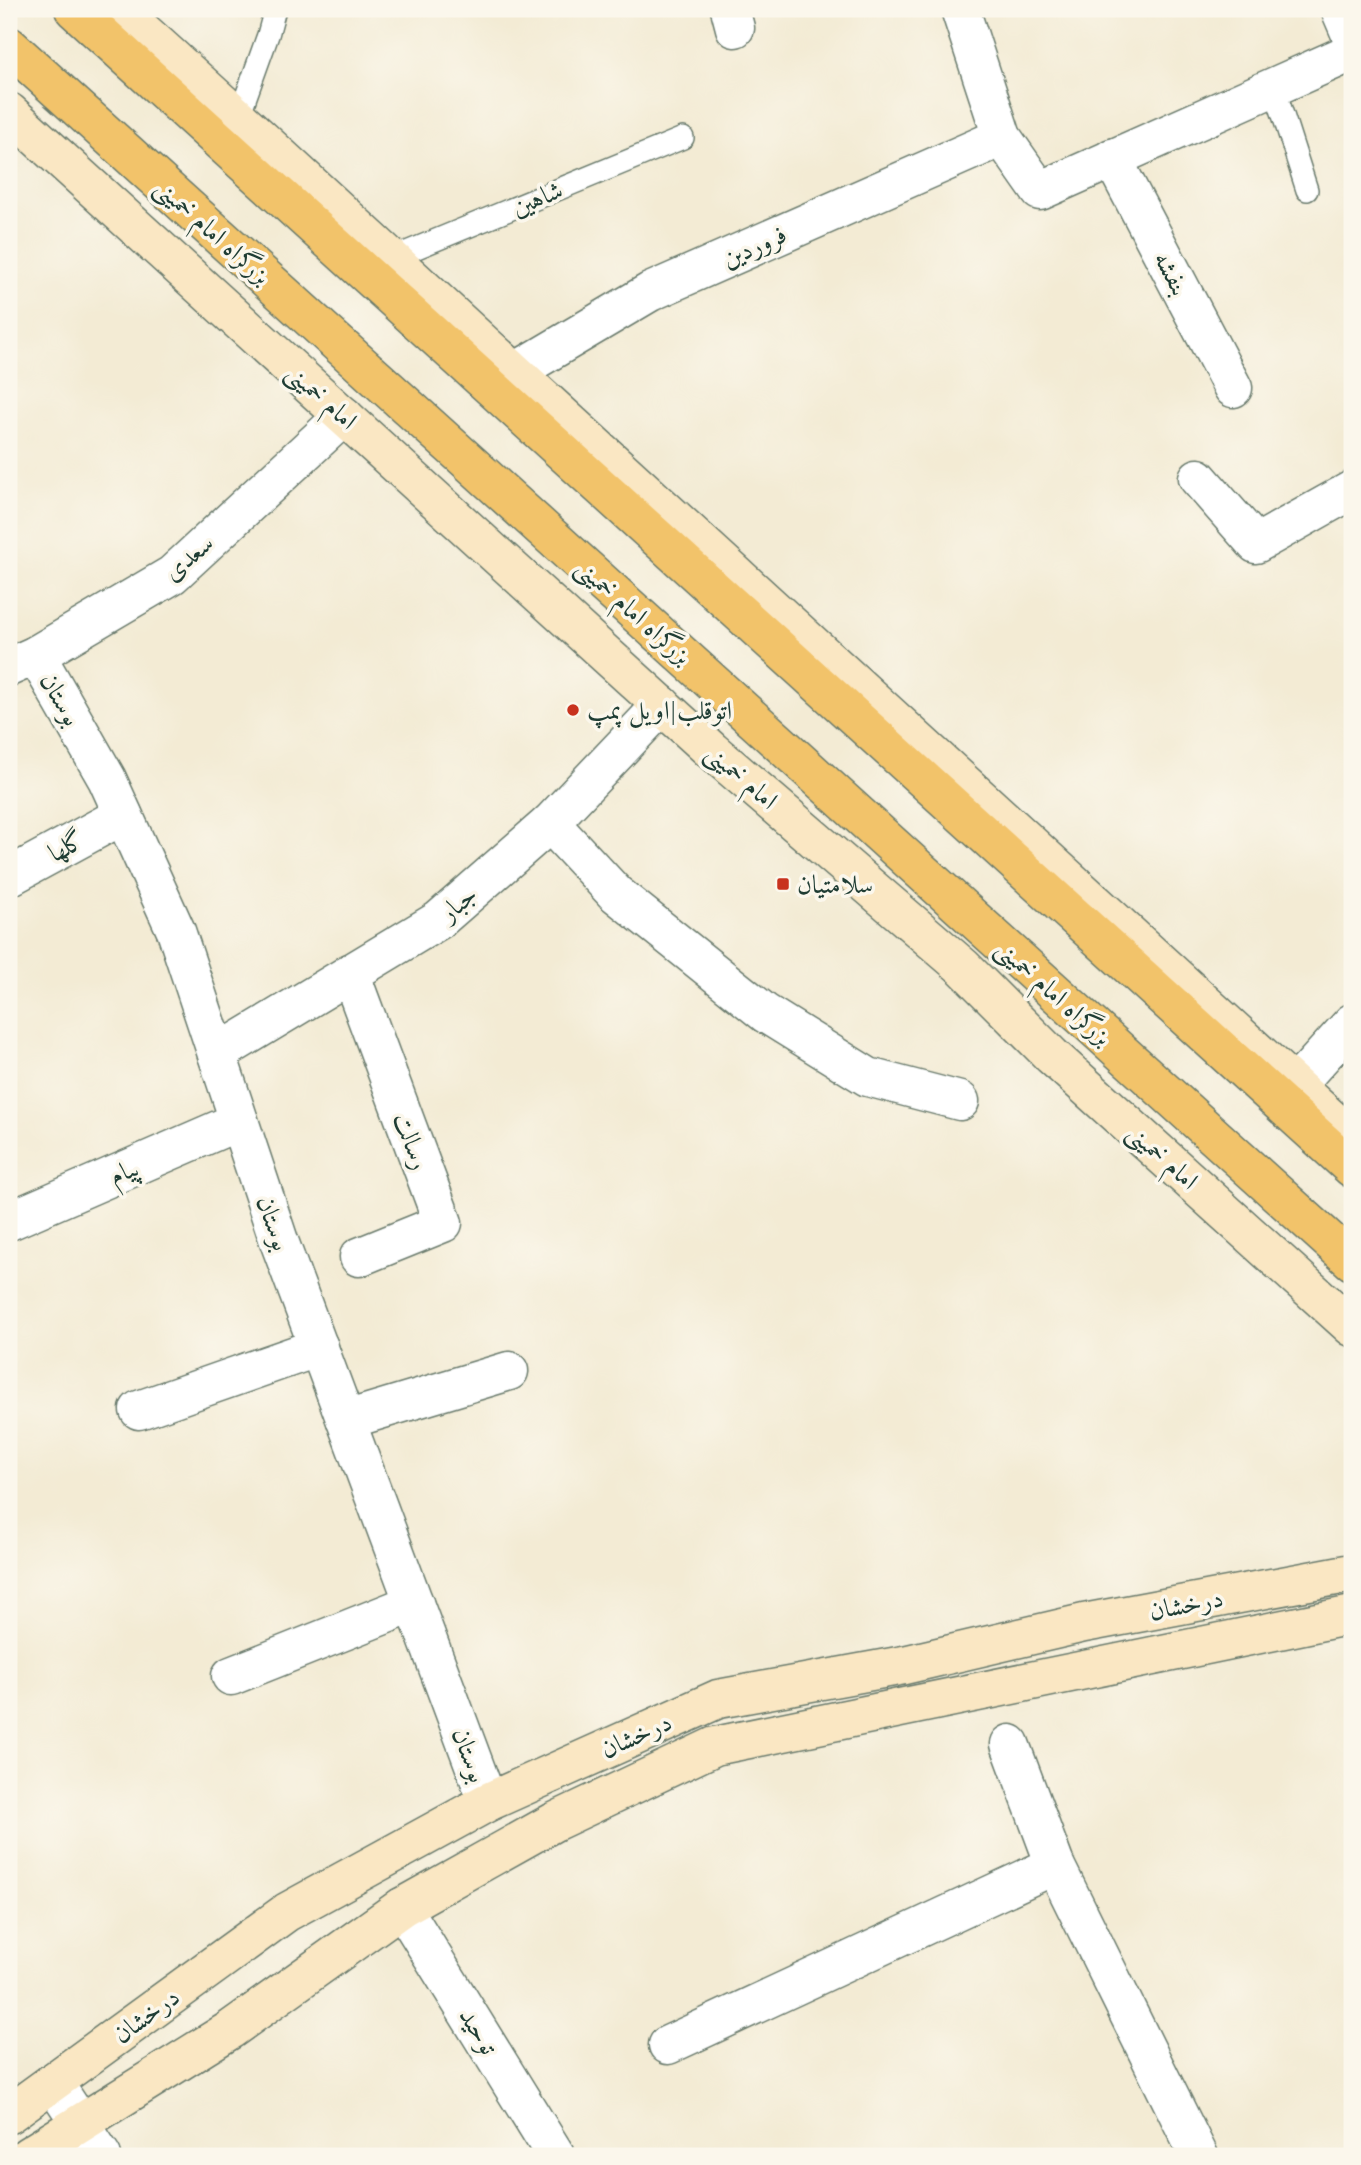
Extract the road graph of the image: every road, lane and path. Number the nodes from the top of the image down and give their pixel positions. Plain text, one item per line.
1 (74, 9) edge
2 (118, 9) edge
3 (275, 9) edge
4 (960, 9) edge
5 (1340, 9) edge
6 (1352, 37) edge
7 (9, 46) edge
8 (1352, 52) edge
9 (1274, 87) junction
10 (9, 111) edge
11 (239, 116) junction
12 (683, 138) dead end
13 (1002, 138) junction
14 (1112, 158) junction
15 (1307, 190) dead end
16 (390, 258) junction
17 (515, 372) junction
18 (1233, 388) dead end
19 (344, 416) junction
20 (1198, 478) dead end
21 (1352, 489) edge
22 (22, 661) edge
23 (662, 705) junction
24 (123, 815) junction
25 (550, 823) junction
26 (9, 877) edge
27 (350, 973) junction
28 (1352, 1023) edge
29 (217, 1054) junction
30 (1295, 1086) junction
31 (960, 1101) dead end
32 (239, 1121) junction
33 (1352, 1138) edge
34 (1352, 1168) edge
35 (9, 1221) edge
36 (359, 1256) dead end
37 (1352, 1261) edge
38 (1352, 1327) edge
39 (318, 1347) junction
40 (509, 1371) dead end
41 (139, 1410) dead end
42 (346, 1420) junction
43 (1352, 1573) edge
44 (414, 1602) junction
45 (1352, 1615) edge
46 (231, 1676) dead end
47 (1010, 1744) dead end
48 (488, 1802) junction
49 (1055, 1865) junction
50 (402, 1907) junction
51 (668, 2045) dead end
52 (53, 2082) junction
53 (9, 2114) edge
54 (81, 2123) junction
55 (29, 2156) edge
56 (102, 2156) edge
57 (556, 2156) edge
58 (1199, 2156) edge

1 - 34 highway
2 - 11 main road
3 - 11 lane
4 - 13 street
5 - 6 street
7 - 37 highway, بزرگراه امام خمینی
8 - 9 street
9 - 14 street
9 - 15 lane
10 - 19 main road, امام خمینی
11 - 16 main road
12 - 16 lane, شاهین
13 - 14 street
13 - 17 street, فروردین
14 - 18 street, بنفشه
16 - 17 main road
17 - 30 main road
19 - 22 street, سعدی
19 - 23 main road, امام خمینی
20 - 21 street
22 - 24 street, بوستان
23 - 25 street, جبار
23 - 38 main road, امام خمینی
24 - 26 street, گلها
24 - 29 street, بوستان
25 - 27 street, جبار
25 - 31 street
27 - 29 street, جبار
27 - 36 street, رسالت
28 - 30 street
29 - 32 street, بوستان
30 - 33 main road
32 - 35 street, پیام
32 - 39 street, بوستان
39 - 41 street
39 - 42 street, بوستان
40 - 42 street
42 - 44 street, بوستان
43 - 48 main road, درخشان
44 - 46 street
44 - 48 street, بوستان
45 - 50 main road, درخشان
47 - 49 street
48 - 52 main road, درخشان
49 - 51 street
49 - 58 street
50 - 54 main road, درخشان
50 - 57 street, توحید
52 - 53 main road, درخشان
52 - 54 street
54 - 55 main road, درخشان
54 - 56 street

